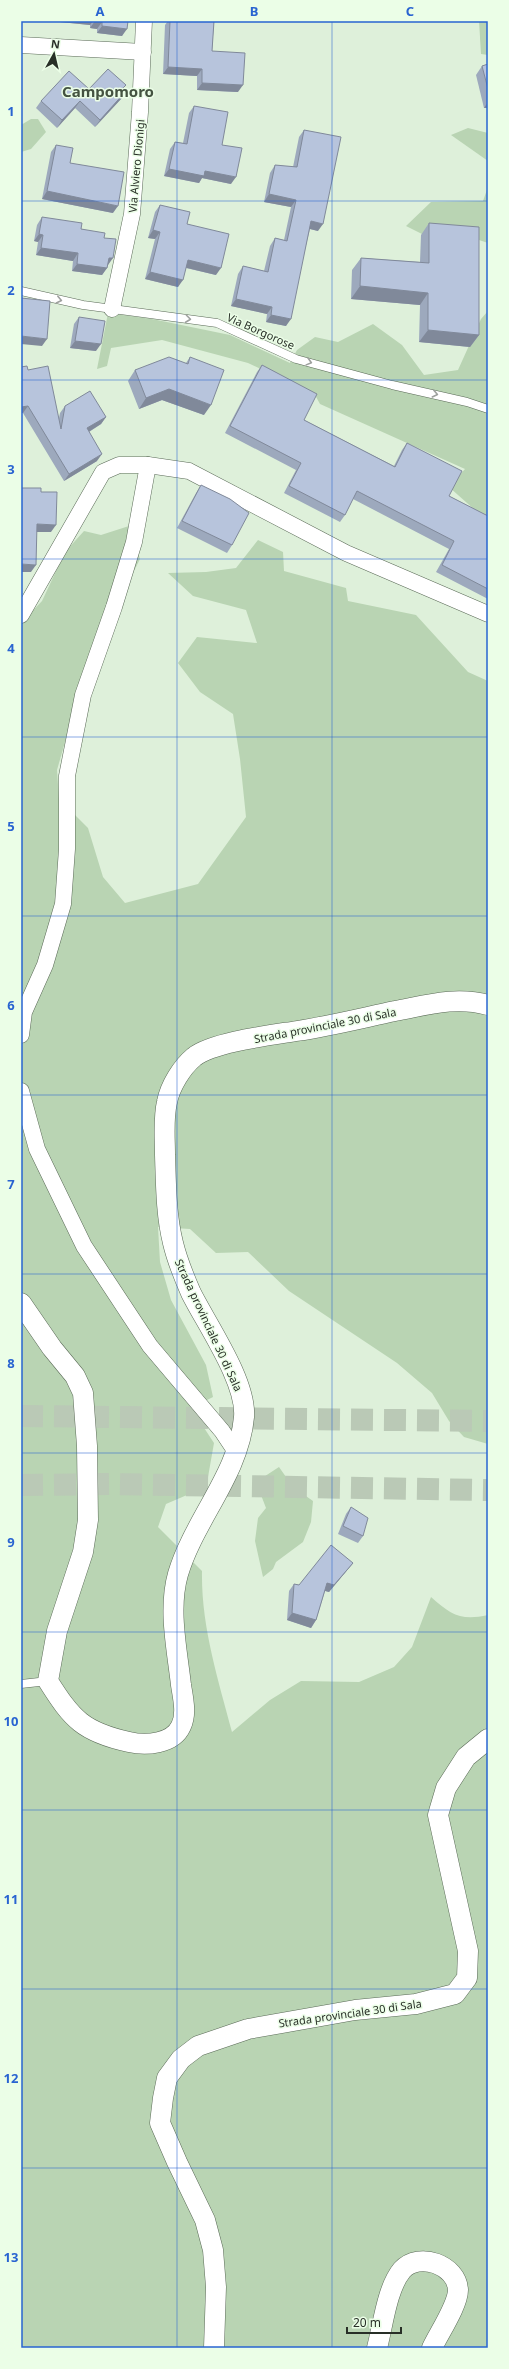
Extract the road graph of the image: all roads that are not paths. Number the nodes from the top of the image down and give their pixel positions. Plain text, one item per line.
1 (144, 21) edge
2 (21, 45) edge
3 (143, 52) junction
4 (21, 291) edge
5 (112, 309) junction
6 (488, 409) edge
7 (148, 465) junction
8 (488, 614) edge
9 (21, 615) edge
10 (488, 1005) edge
11 (21, 1035) edge
12 (21, 1091) edge
13 (21, 1303) edge
14 (236, 1452) junction
15 (48, 1680) junction
16 (21, 1684) edge
17 (488, 1739) edge
18 (214, 2348) edge
19 (377, 2348) edge
20 (432, 2348) edge

1 - 3 street, Via Alviero Dionigi
2 - 3 street
3 - 5 street, Via Alviero Dionigi
4 -> 5 lane, Via Borgorose
5 -> 6 lane, Via Borgorose
7 - 8 street
7 - 9 street
7 - 11 street
10 - 14 street, Strada provinciale 30 di Sala
12 - 14 street
13 - 15 street
14 - 15 street, Strada provinciale 30 di Sala
15 - 16 lane
17 - 18 street, Strada provinciale 30 di Sala
19 - 20 street

